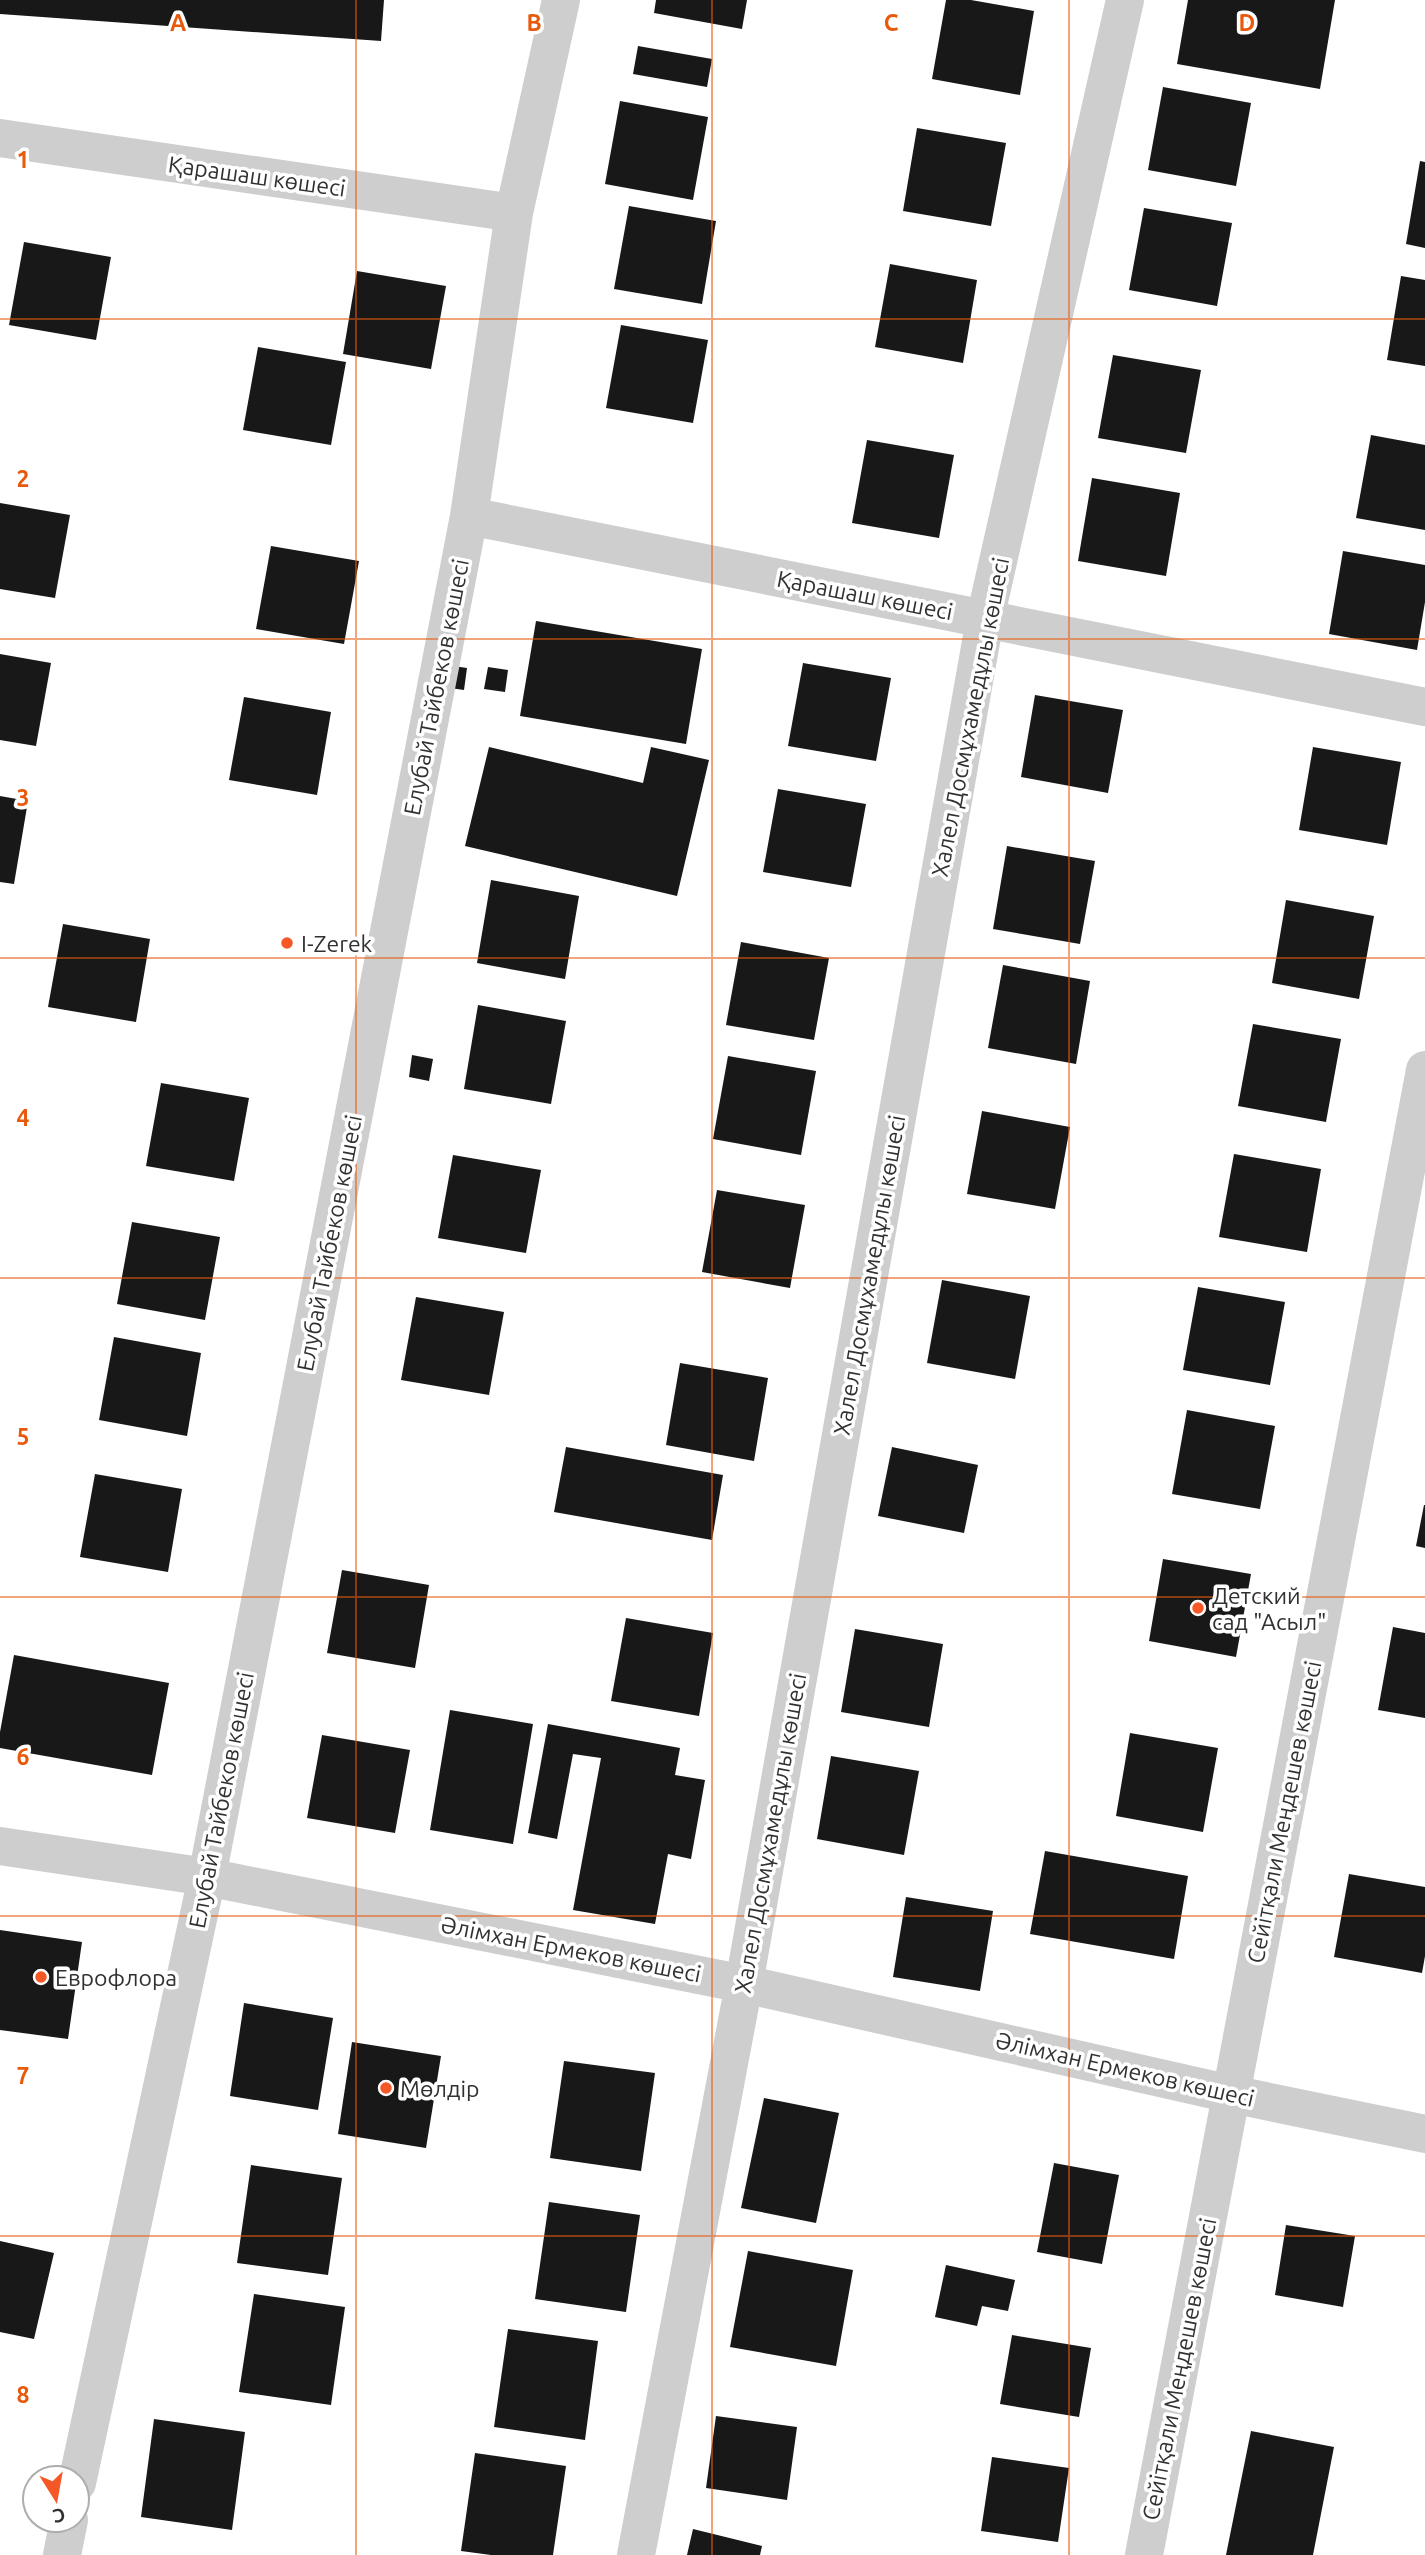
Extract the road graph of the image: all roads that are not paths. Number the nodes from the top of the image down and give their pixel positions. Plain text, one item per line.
1 (561, 0) edge
2 (1125, 0) edge
3 (0, 138) edge
4 (514, 213) junction
5 (469, 516) junction
6 (985, 619) junction
7 (1425, 707) edge
8 (1425, 1070) edge
9 (0, 1846) edge
10 (207, 1877) junction
11 (744, 1984) junction
12 (1231, 2094) junction
13 (1425, 2134) edge
14 (81, 2464) edge
15 (66, 2534) edge
16 (62, 2555) edge
17 (636, 2555) edge
18 (1144, 2555) edge

1 - 4 street, Елубай Тайбеков көшесі
2 - 6 street, Халел Досмұхамедұлы көшесі
3 - 4 street, Қарашаш көшесі
4 - 5 street, Елубай Тайбеков көшесі
5 - 6 street, Қарашаш көшесі
5 - 10 street, Елубай Тайбеков көшесі
6 - 7 street, Қарашаш көшесі
6 - 11 street, Халел Досмұхамедұлы көшесі
8 - 12 street, Сейітқали Меңдешев көшесі
9 - 10 street, Әлімхан Ермеков көшесі
10 - 11 street, Әлімхан Ермеков көшесі
10 - 14 street, Елубай Тайбеков көшесі
11 - 12 street, Әлімхан Ермеков көшесі
11 - 17 street, Халел Досмұхамедұлы көшесі
12 - 13 street, Әлімхан Ермеков көшесі
12 - 18 street, Сейітқали Меңдешев көшесі
15 - 16 street

